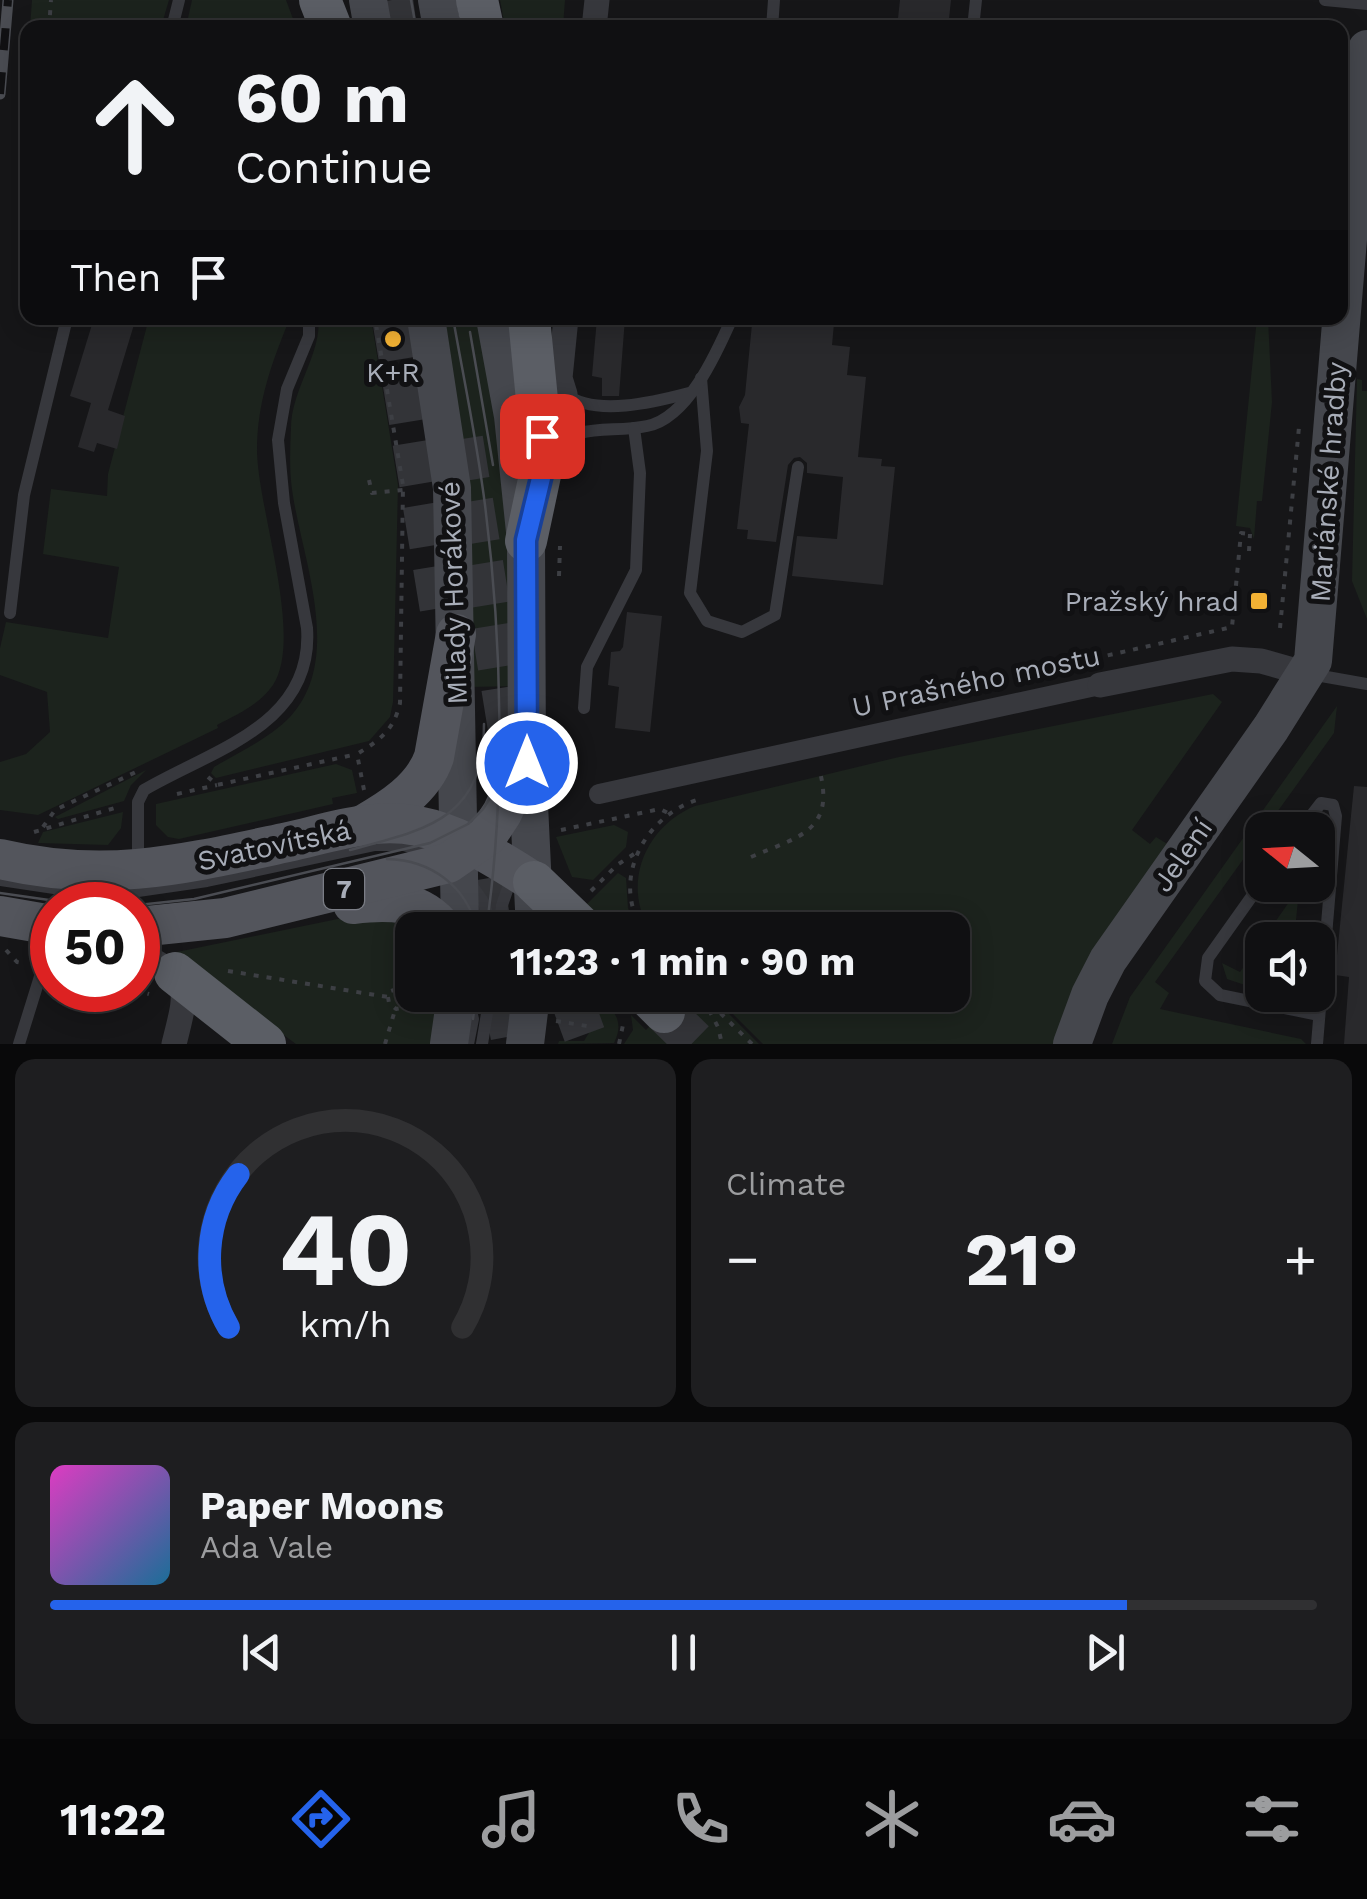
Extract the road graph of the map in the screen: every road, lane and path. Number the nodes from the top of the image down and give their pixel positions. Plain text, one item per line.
1 (1325, 0) edge
2 (1367, 4) edge
3 (1367, 50) edge
4 (1348, 241) edge
5 (65, 325) edge
6 (308, 325) edge
7 (376, 325) edge
8 (427, 325) edge
9 (496, 325) edge
10 (530, 325) edge
11 (565, 325) edge
12 (729, 325) edge
13 (1341, 325) edge
14 (701, 378) junction
15 (691, 392) junction
16 (565, 394) joint
17 (1300, 414) dead end
18 (634, 428) junction
19 (543, 461) junction
20 (798, 467) dead end
21 (369, 480) dead end
22 (403, 490) junction
23 (526, 540) junction
24 (1249, 551) dead end
25 (10, 614) dead end
26 (1280, 628) dead end
27 (456, 634) junction
28 (1057, 667) dead end
29 (1308, 674) junction
30 (1367, 684) edge
31 (1100, 685) joint
32 (584, 708) dead end
33 (527, 730) junction
34 (356, 754) junction
35 (198, 761) junction
36 (140, 770) dead end
37 (820, 772) dead end
38 (217, 785) junction
39 (599, 794) dead end
40 (162, 797) dead end
41 (696, 800) dead end
42 (123, 806) dead end
43 (363, 808) junction
44 (1315, 812) edge
45 (1335, 812) edge
46 (668, 813) junction
47 (42, 827) junction
48 (540, 833) junction
49 (637, 852) junction
50 (461, 856) junction
51 (751, 858) dead end
52 (138, 871) junction
53 (524, 876) junction
54 (18, 885) edge
55 (1248, 902) edge
56 (1329, 902) edge
57 (424, 912) edge
58 (460, 912) edge
59 (488, 912) edge
60 (500, 912) edge
61 (531, 912) edge
62 (583, 912) edge
63 (586, 912) edge
64 (634, 912) edge
65 (225, 918) junction
66 (160, 925) edge
67 (219, 970) dead end
68 (160, 978) edge
69 (165, 984) junction
70 (160, 985) edge
71 (395, 990) edge
72 (388, 997) junction
73 (395, 1007) edge
74 (30, 1009) edge
75 (395, 1011) edge
76 (445, 1012) edge
77 (471, 1012) edge
78 (487, 1012) edge
79 (541, 1012) edge
80 (553, 1012) edge
81 (619, 1012) edge
82 (697, 1012) edge
83 (699, 1012) edge
84 (1319, 1015) junction
85 (588, 1026) dead end
86 (19, 1044) edge
87 (174, 1044) edge
88 (265, 1044) edge
89 (384, 1044) edge
90 (449, 1044) edge
91 (468, 1044) edge
92 (482, 1044) edge
93 (525, 1044) edge
94 (619, 1044) edge
95 (722, 1044) edge
96 (752, 1044) edge
97 (1072, 1044) edge
98 (1317, 1044) edge

1 - 2 lane
3 - 4 main road, Mariánské hradby
5 - 25 lane
6 - 35 lane
7 - 22 path
8 - 27 main road, Milady Horákové
9 - 23 main road
10 - 19 highway
11 - 16 street
12 - 14 lane
13 - 29 main road, Mariánské hradby
14 - 15 lane
14 - 20 lane
15 - 16 lane
15 - 18 lane
17 - 26 path
18 - 19 lane
18 - 32 lane
19 - 23 highway
21 - 22 path
22 - 34 path
23 - 33 main road
24 - 28 path
27 - 43 main road
27 - 50 main road, Milady Horákové
29 - 30 lane, U Prašného mostu
29 - 31 street, U Prašného mostu
29 - 97 main road, Jelení
31 - 39 street, U Prašného mostu
33 - 48 main road
33 - 50 main road
34 - 38 path
34 - 43 path
35 - 38 path
35 - 52 lane
36 - 47 path
37 - 51 path
38 - 40 path
41 - 46 path
42 - 47 path
43 - 50 main road, Svatovítská / 7
43 - 52 main road, Svatovítská / 7
44 - 45 lane
46 - 48 path
46 - 49 path
47 - 54 path
48 - 53 main road
49 - 63 path
49 - 64 path
50 - 53 main road
50 - 54 lane
50 - 58 main road, Milady Horákové
50 - 59 lane
50 - 65 main road, Svatovítská / 7
52 - 54 main road, Svatovítská / 7
53 - 60 lane
53 - 61 main road
53 - 62 highway
55 - 84 lane
56 - 84 lane
57 - 65 main road
65 - 66 main road, Svatovítská / 7
67 - 72 path
68 - 69 street
69 - 70 path
69 - 87 street
69 - 88 highway
71 - 72 path
72 - 73 path
74 - 86 lane
75 - 89 path
76 - 90 main road
77 - 91 lane
78 - 92 lane
79 - 93 main road
80 - 85 path
81 - 94 path
82 - 95 path
83 - 96 path
84 - 98 lane

